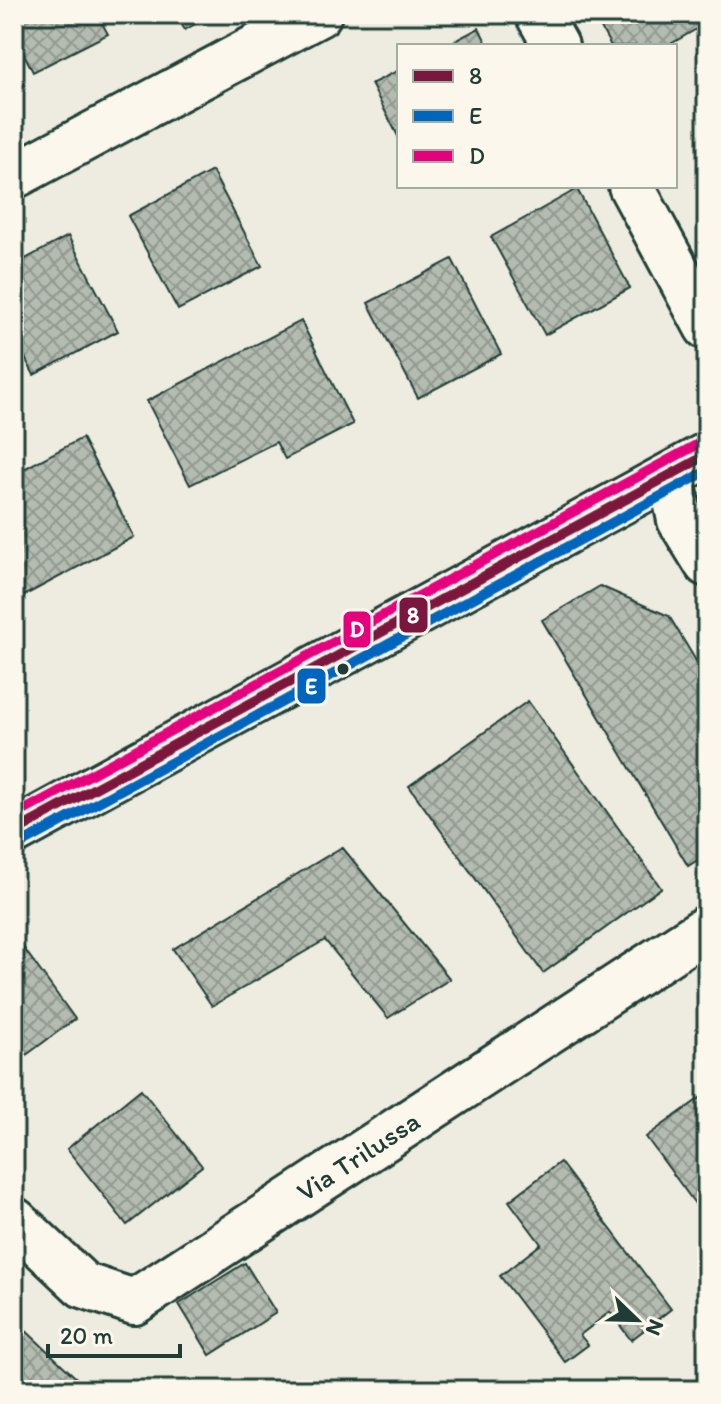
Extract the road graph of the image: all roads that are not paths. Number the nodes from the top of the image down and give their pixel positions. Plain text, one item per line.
1 (319, 14) edge
2 (538, 14) edge
3 (555, 44) edge
4 (14, 176) edge
5 (632, 188) edge
6 (707, 327) edge
7 (689, 466) edge
8 (707, 564) edge
9 (14, 832) edge
10 (707, 928) edge
11 (14, 1220) edge

1 - 4 street
2 - 3 street
5 - 6 street
7 - 8 street
7 - 9 street
10 - 11 street, Via Trilussa

